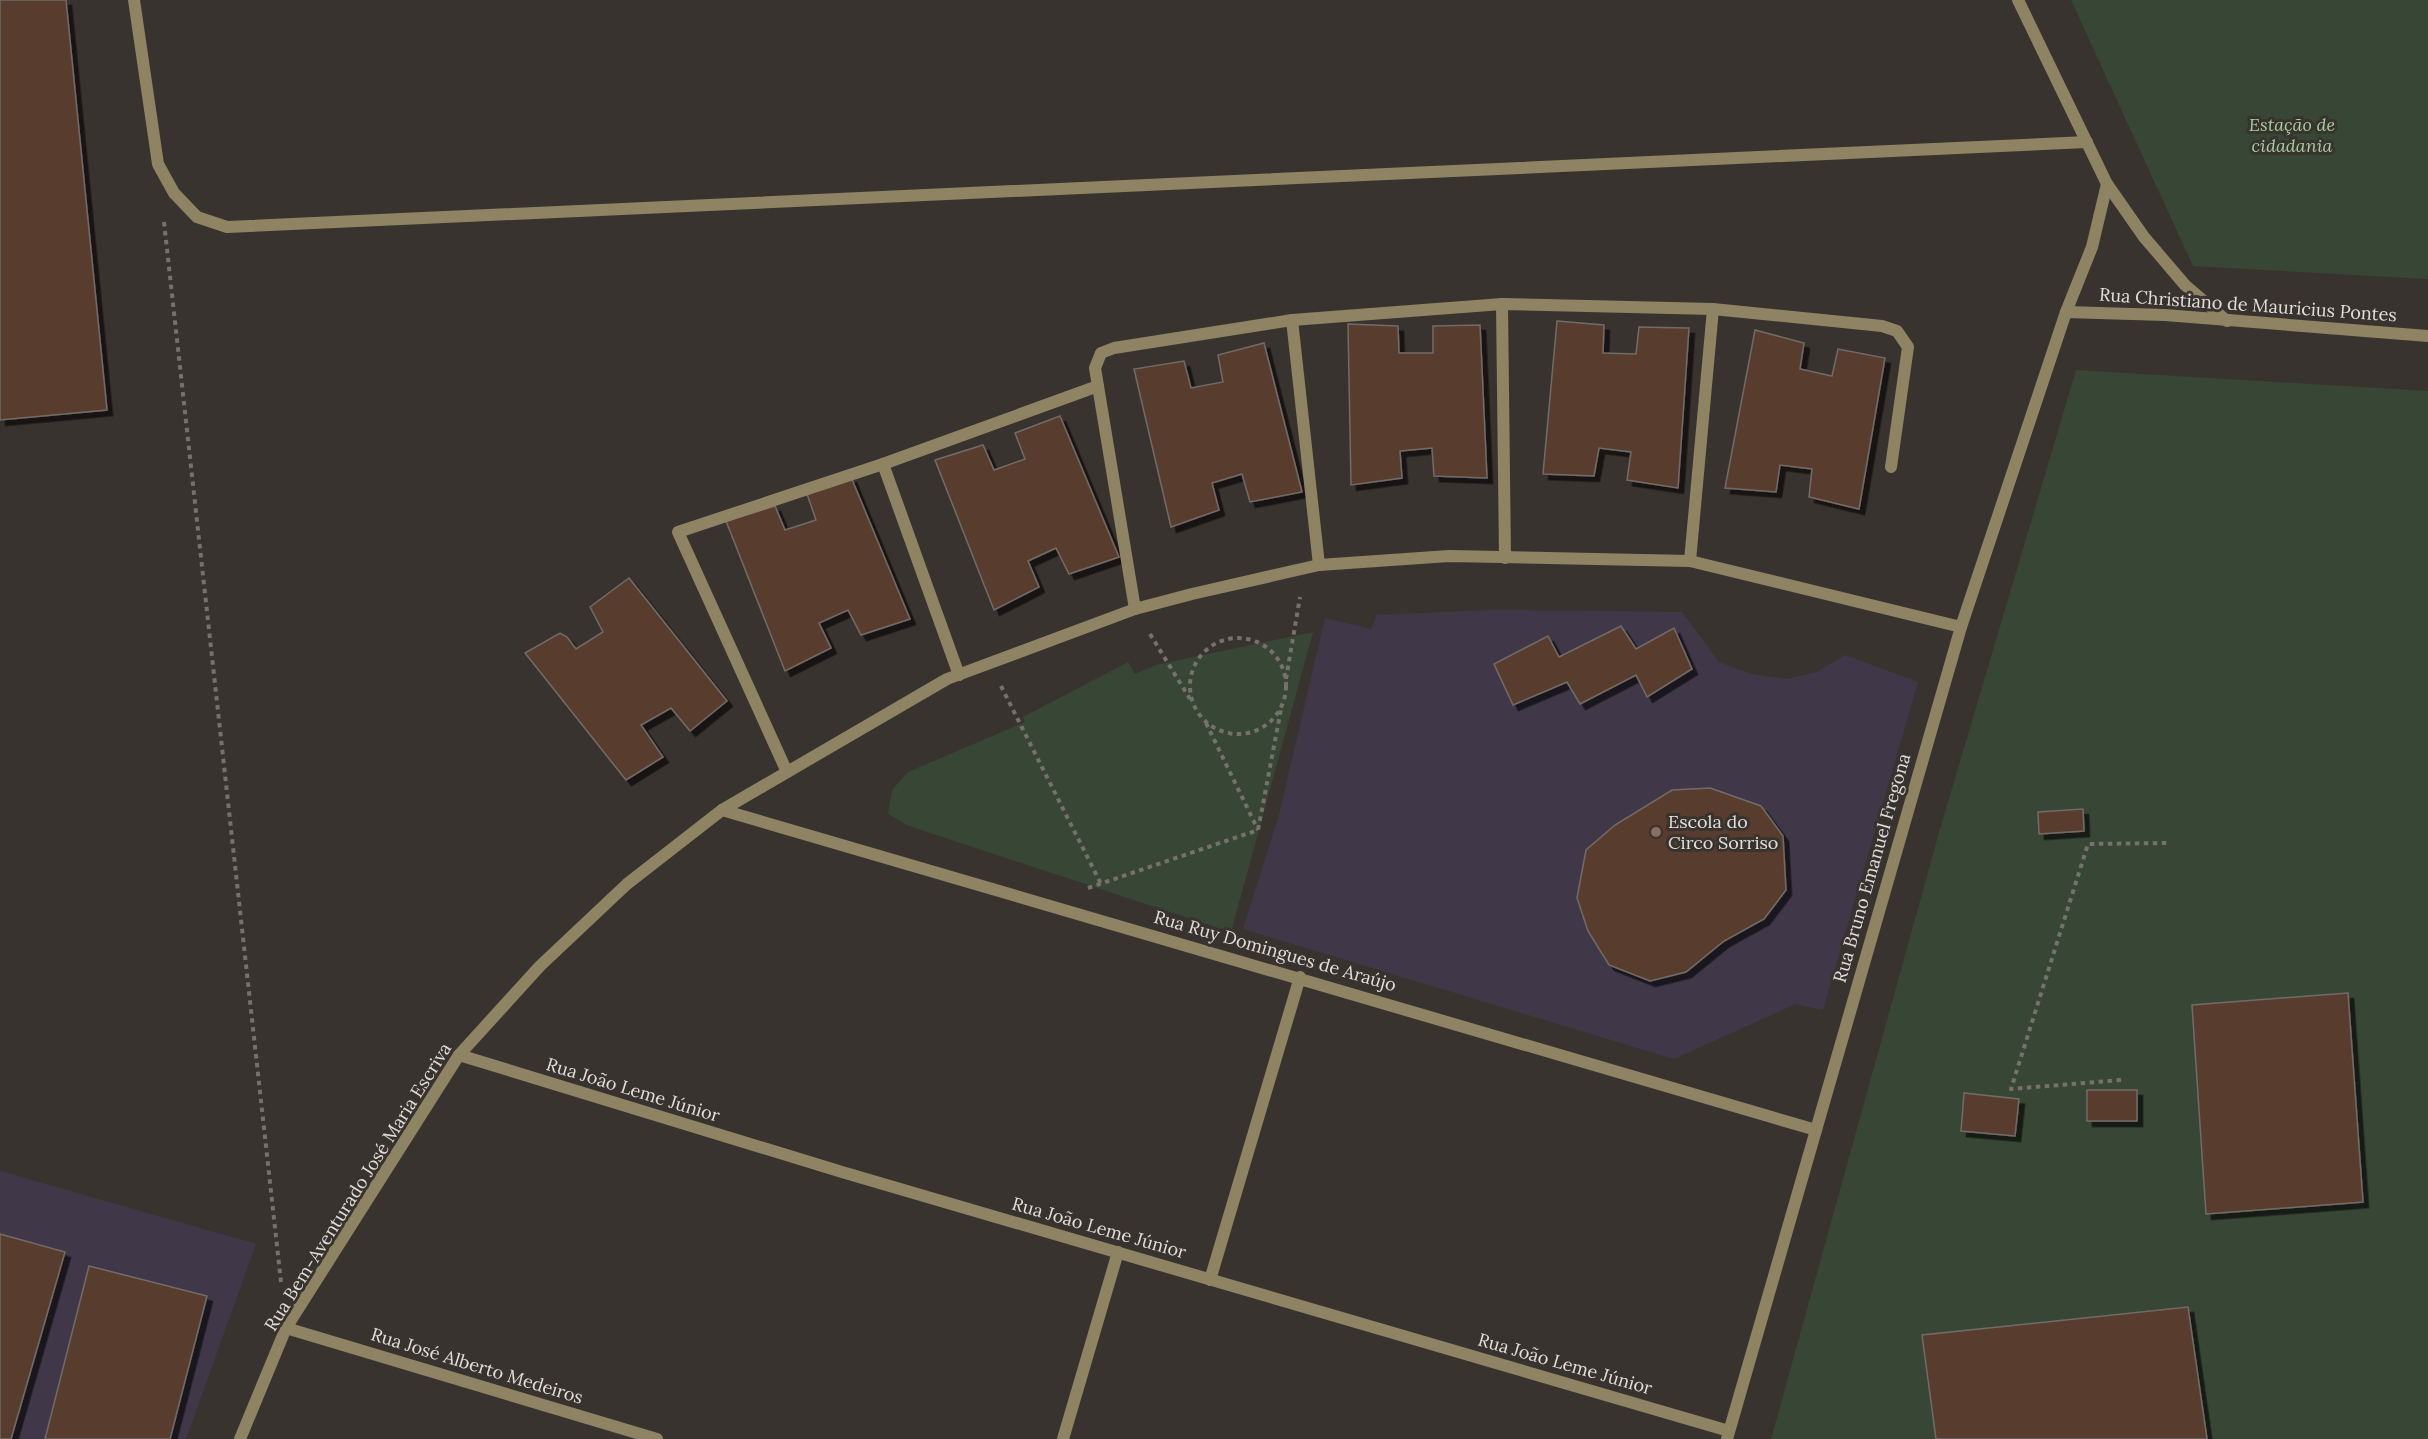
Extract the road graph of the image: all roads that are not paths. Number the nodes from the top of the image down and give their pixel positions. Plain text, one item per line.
1 (134, 0) edge
2 (2018, 0) edge
3 (2087, 142) junction
4 (2107, 184) junction
5 (1502, 304) junction
6 (1713, 309) junction
7 (2066, 312) junction
8 (1292, 320) junction
9 (2227, 321) junction
10 (2428, 336) edge
11 (1098, 386) junction
12 (883, 464) junction
13 (1891, 467) dead end
14 (1505, 558) junction
15 (1690, 561) junction
16 (1319, 564) junction
17 (1135, 609) junction
18 (1961, 627) junction
19 (959, 675) junction
20 (788, 772) junction
21 (722, 810) junction
22 (1300, 977) junction
23 (459, 1055) junction
24 (1816, 1130) junction
25 (1118, 1252) junction
26 (1210, 1280) junction
27 (286, 1328) junction
28 (1728, 1435) edge
29 (240, 1439) edge
30 (657, 1439) edge
31 (1062, 1439) edge

1 - 3 street
2 - 3 street
3 - 4 street
4 - 7 street, Rua Bruno Emanuel Fregona
4 - 9 street
5 - 6 street
5 - 8 street
5 - 14 street
6 - 13 street
6 - 15 street
7 - 9 street, Rua Christiano de Mauricius Pontes
7 - 18 street, Rua Bruno Emanuel Fregona
8 - 11 street
8 - 16 street
9 - 10 street, Rua Christiano de Mauricius Pontes
11 - 12 street
11 - 17 street
12 - 19 street
12 - 20 street
14 - 15 street, Rua Bem-Aventurado José Maria Escriva
14 - 16 street, Rua Bem-Aventurado José Maria Escriva
15 - 18 street, Rua Bem-Aventurado José Maria Escriva
16 - 17 street, Rua Bem-Aventurado José Maria Escriva
17 - 19 street, Rua Bem-Aventurado José Maria Escriva
18 - 24 street, Rua Bruno Emanuel Fregona
19 - 20 street, Rua Bem-Aventurado José Maria Escriva
20 - 21 street, Rua Bem-Aventurado José Maria Escriva
21 - 22 street, Rua Ruy Domingues de Araújo
21 - 23 street, Rua Bem-Aventurado José Maria Escriva
22 - 24 street, Rua Ruy Domingues de Araújo
22 - 26 street
23 - 25 street, Rua João Leme Júnior
23 - 27 street, Rua Bem-Aventurado José Maria Escriva
24 - 28 street, Rua Bruno Emanuel Fregona
25 - 26 street, Rua João Leme Júnior
25 - 31 street
26 - 28 street, Rua João Leme Júnior
27 - 29 street, Rua Bem-Aventurado José Maria Escriva
27 - 30 street, Rua José Alberto Medeiros

